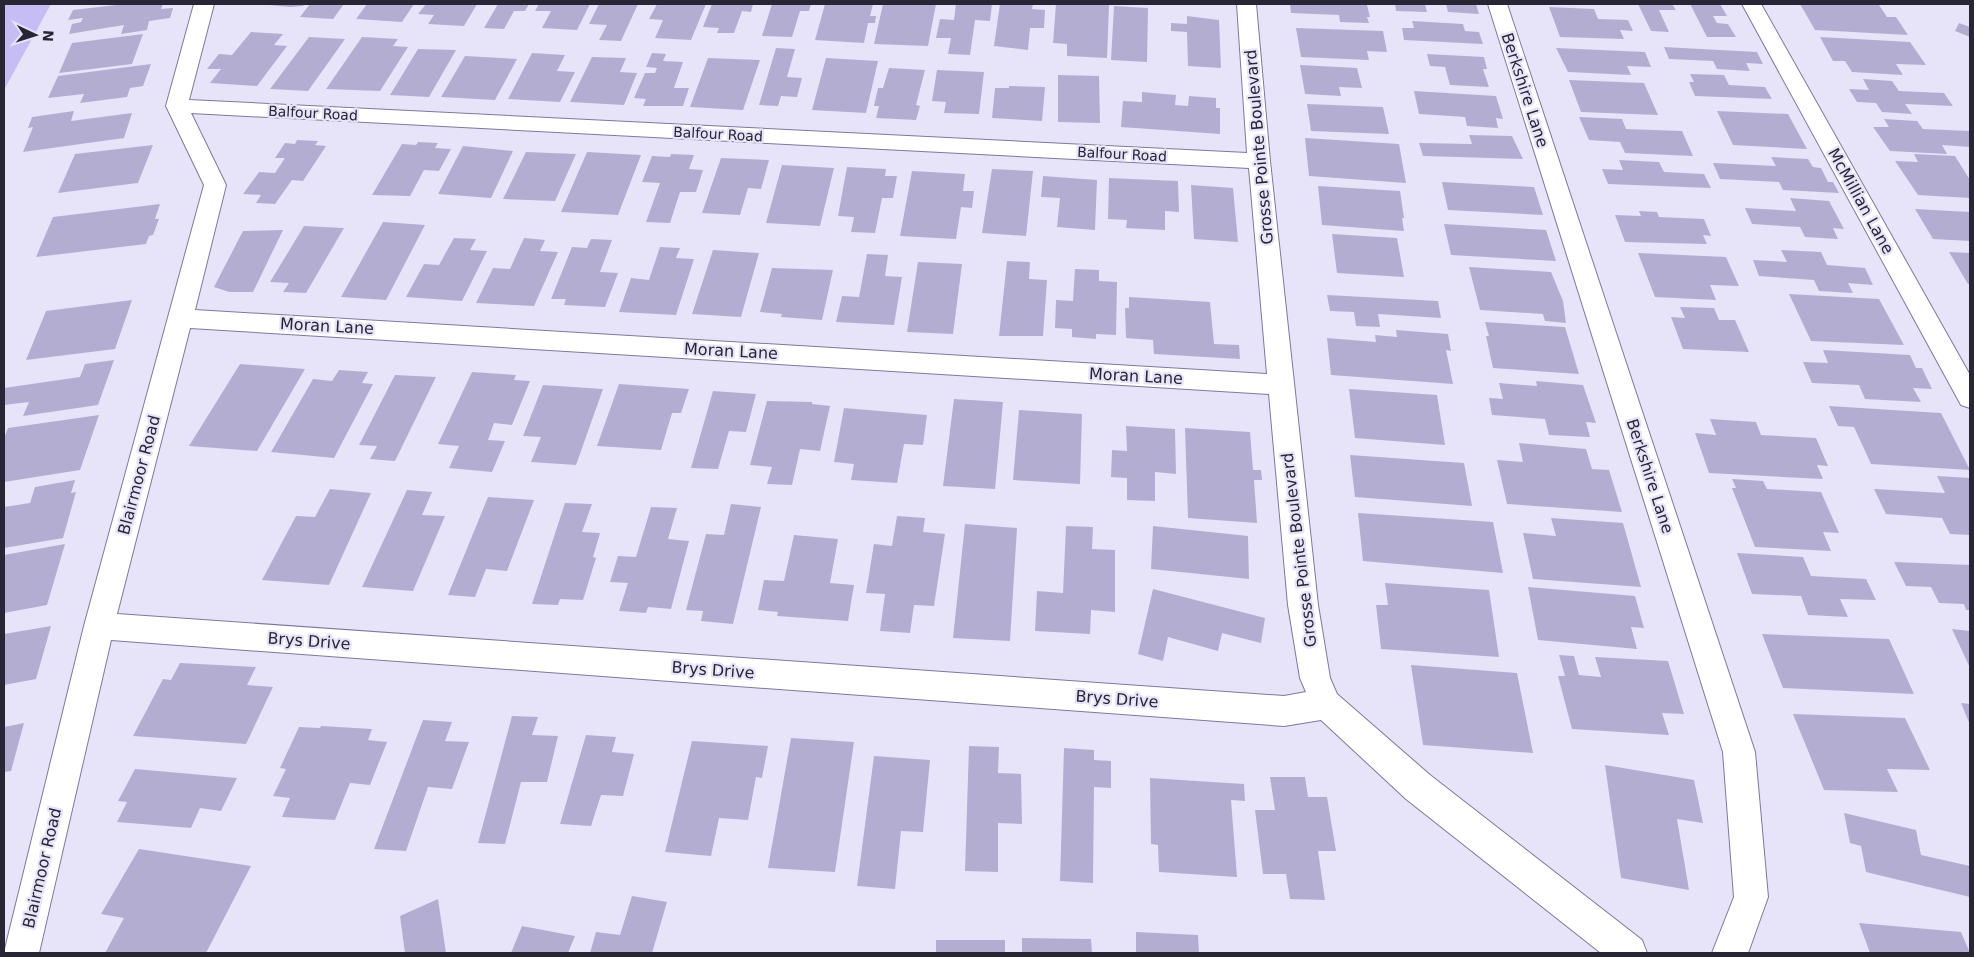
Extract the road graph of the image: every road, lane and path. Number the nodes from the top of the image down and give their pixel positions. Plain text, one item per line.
1 (204, 4) edge
2 (1247, 4) edge
3 (1497, 4) edge
4 (1751, 4) edge
5 (177, 106) junction
6 (1259, 161) junction
7 (182, 318) junction
8 (1281, 385) junction
9 (1970, 398) edge
10 (99, 626) junction
11 (1326, 704) junction
12 (22, 953) edge
13 (1629, 953) edge
14 (1730, 953) edge

1 - 5 street
2 - 6 street, Grosse Pointe Boulevard
3 - 14 street, Berkshire Lane
4 - 9 street, McMillian Lane
5 - 6 street, Balfour Road
5 - 7 street, Blairmoor Road
6 - 8 street, Grosse Pointe Boulevard
7 - 8 street, Moran Lane
7 - 10 street, Blairmoor Road
8 - 11 street, Grosse Pointe Boulevard
10 - 11 street, Brys Drive
10 - 12 street, Blairmoor Road
11 - 13 street, Grosse Pointe Boulevard

